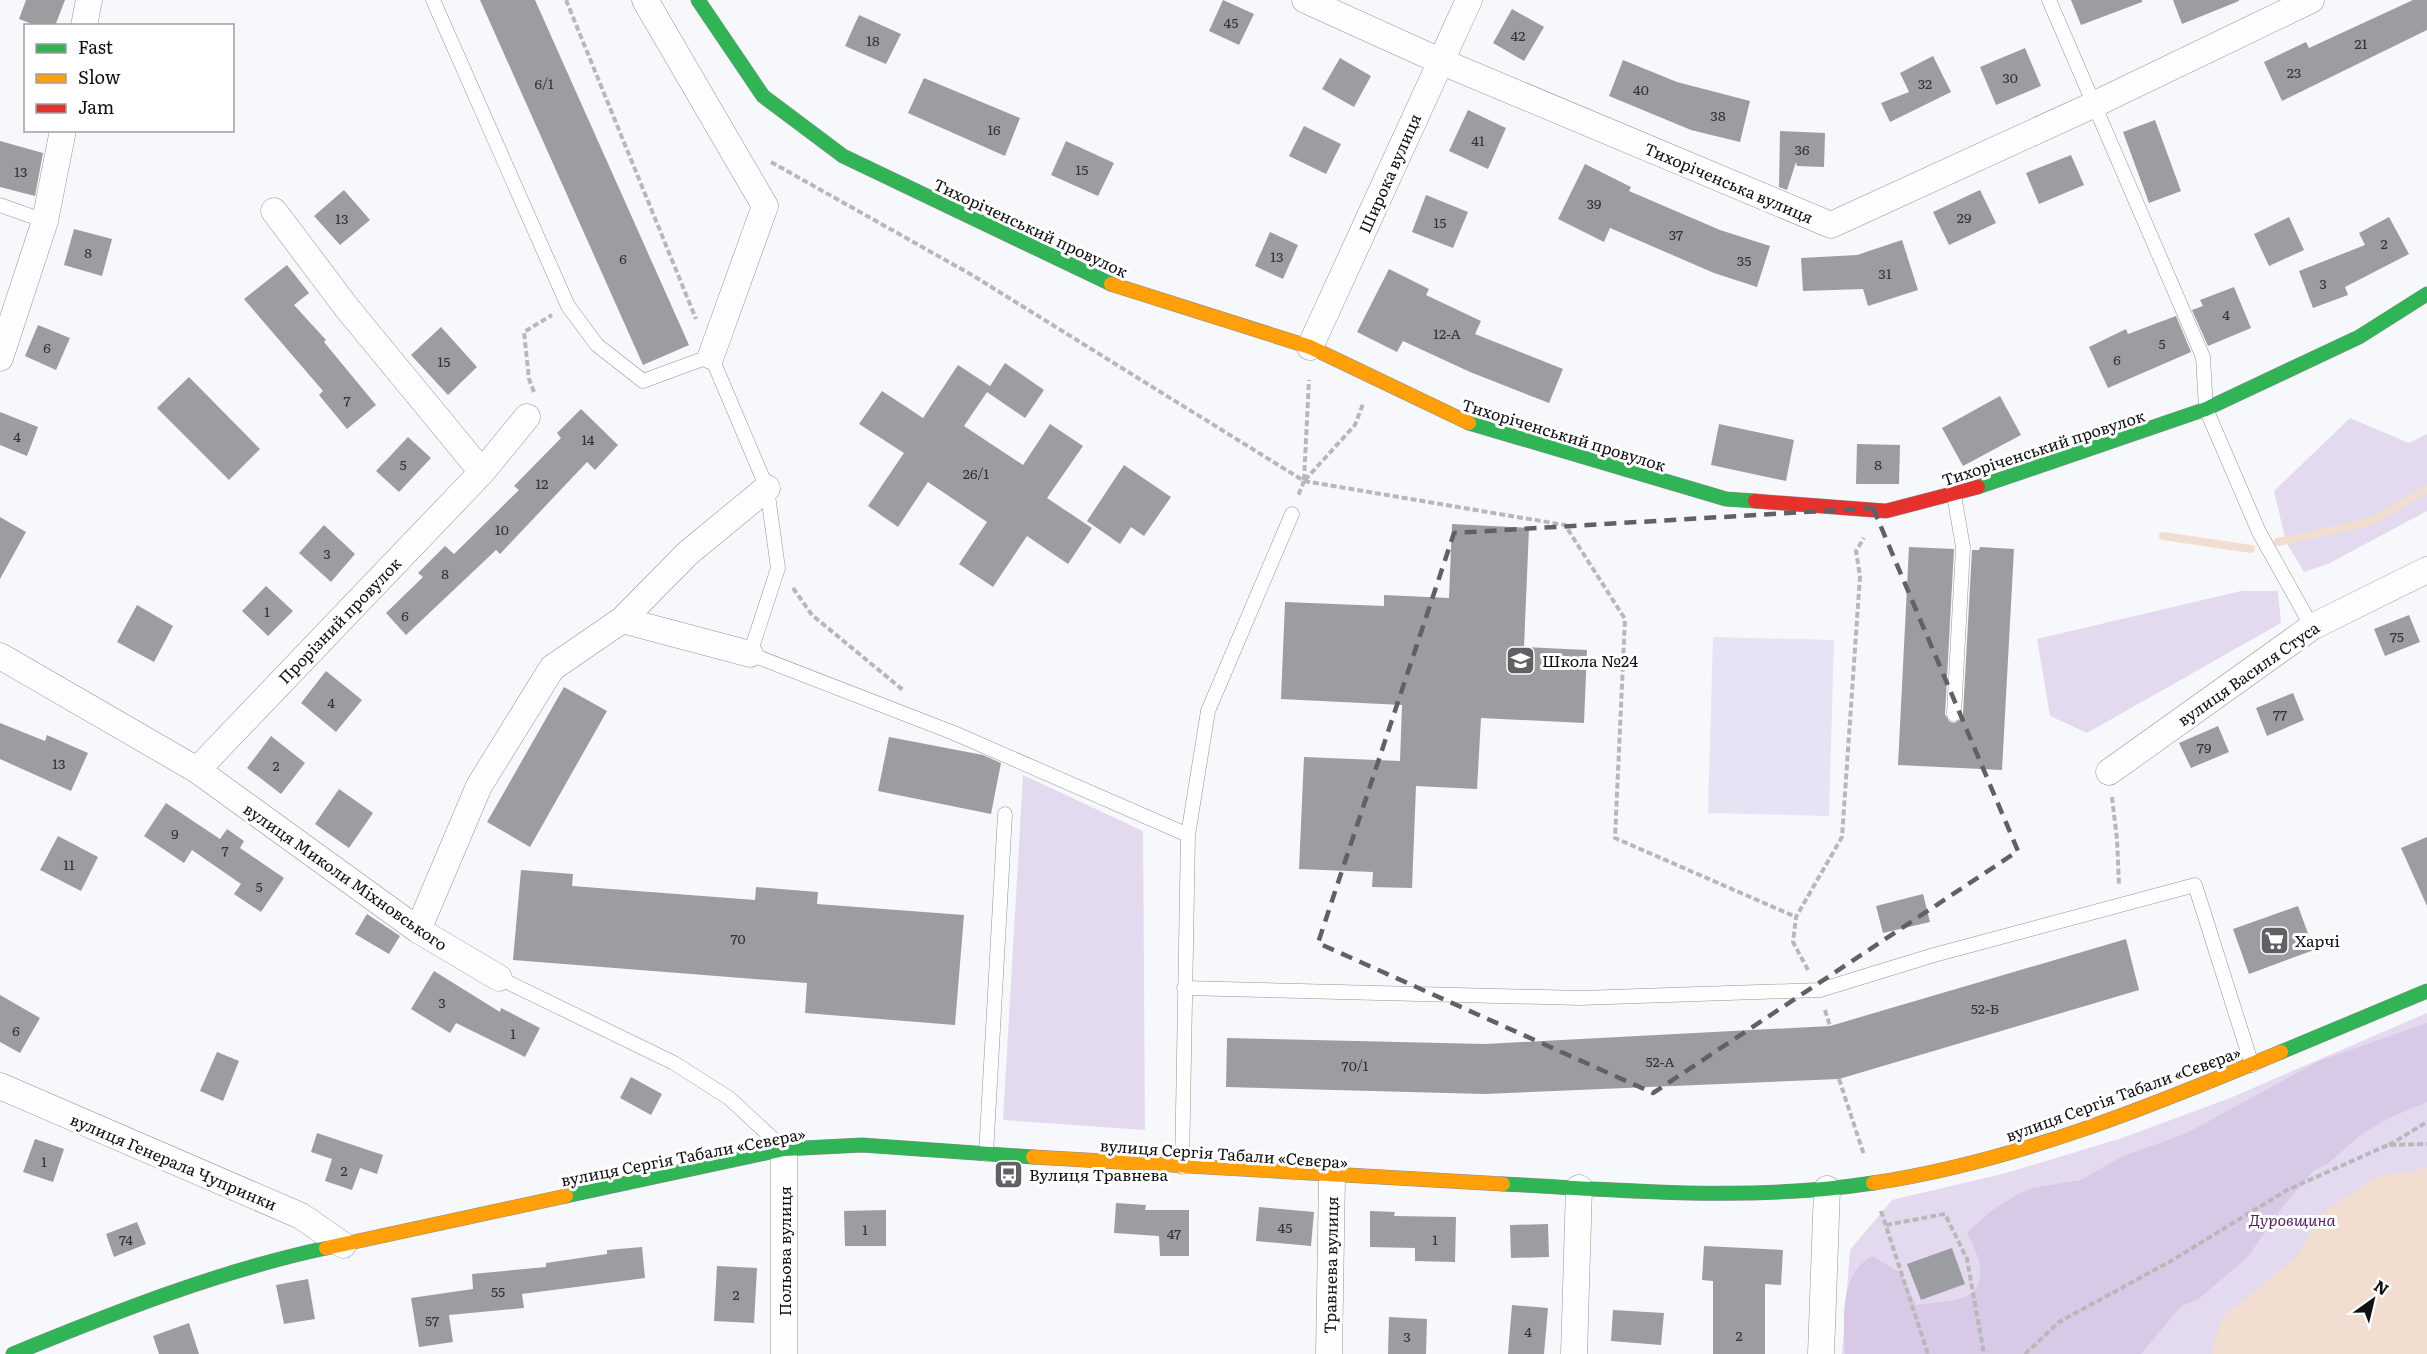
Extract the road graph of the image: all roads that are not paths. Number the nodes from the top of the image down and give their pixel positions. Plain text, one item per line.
1 (89, 0) edge
2 (433, 0) edge
3 (645, 0) edge
4 (698, 0) edge
5 (1305, 0) edge
6 (1469, 0) edge
7 (2049, 0) edge
8 (2311, 0) edge
9 (84, 24) edge
10 (1440, 61) junction
11 (2093, 105) junction
12 (63, 132) edge
13 (0, 205) edge
14 (274, 211) dead end
15 (45, 221) junction
16 (2427, 294) edge
17 (1310, 347) junction
18 (711, 356) junction
19 (0, 358) edge
20 (2206, 409) junction
21 (527, 417) dead end
22 (482, 472) junction
23 (767, 488) junction
24 (1954, 495) junction
25 (1292, 514) road end
26 (2427, 570) edge
27 (622, 620) junction
28 (2312, 627) junction
29 (750, 654) junction
30 (0, 656) edge
31 (1954, 714) dead end
32 (197, 770) junction
33 (2109, 772) road end
34 (1005, 814) dead end
35 (1188, 835) junction
36 (418, 930) junction
37 (498, 978) joint
38 (1184, 988) junction
39 (2427, 991) edge
40 (2252, 1065) junction
41 (0, 1086) edge
42 (784, 1149) junction
43 (986, 1154) junction
44 (1182, 1167) junction
45 (1332, 1177) junction
46 (1580, 1188) junction
47 (1827, 1189) junction
48 (343, 1245) junction
49 (13, 1354) edge
50 (784, 1354) edge
51 (1329, 1354) edge
52 (1574, 1354) edge
53 (1821, 1354) edge

1 - 9 street
2 - 18 lane
3 - 18 street
4 - 17 main road, Тихоріченський провулок
5 - 10 street, Тихоріченська вулиця
6 - 10 street, Широка вулиця
7 - 11 lane
8 - 11 street, Тихоріченська вулиця
10 - 11 street, Тихоріченська вулиця
10 - 17 street, Широка вулиця
11 - 20 lane
12 - 15 street
13 - 15 lane
14 - 22 street
15 - 19 street
16 - 20 main road, Тихоріченський провулок
17 - 24 main road, Тихоріченський провулок
18 - 23 lane
20 - 24 main road, Тихоріченський провулок
20 - 28 lane
21 - 22 street, Прорізний провулок
22 - 32 street, Прорізний провулок
23 - 27 street
23 - 29 lane
24 - 31 lane
25 - 35 lane
26 - 28 street, вулиця Василя Стуса
27 - 29 street
27 - 36 street
28 - 33 street, вулиця Василя Стуса
29 - 35 lane
30 - 32 street, вулиця Миколи Міхновського
32 - 36 street, вулиця Миколи Міхновського
34 - 43 lane
35 - 38 lane
36 - 37 street, вулиця Миколи Міхновського
37 - 42 lane, вулиця Миколи Міхновського
38 - 40 lane
38 - 44 lane
39 - 40 main road, вулиця Сергія Табали «Сєвєра»
40 - 47 main road, вулиця Сергія Табали «Сєвєра»
41 - 48 street, вулиця Генерала Чупринки
42 - 43 main road, вулиця Сергія Табали «Сєвєра»
42 - 48 main road, вулиця Сергія Табали «Сєвєра»
42 - 50 street, Польова вулиця
43 - 44 main road, вулиця Сергія Табали «Сєвєра»
44 - 45 main road, вулиця Сергія Табали «Сєвєра»
45 - 46 main road, вулиця Сергія Табали «Сєвєра»
45 - 51 street, Травнева вулиця
46 - 47 main road, вулиця Сергія Табали «Сєвєра»
46 - 52 street
47 - 53 street
48 - 49 main road, вулиця Сергія Табали «Сєвєра»

